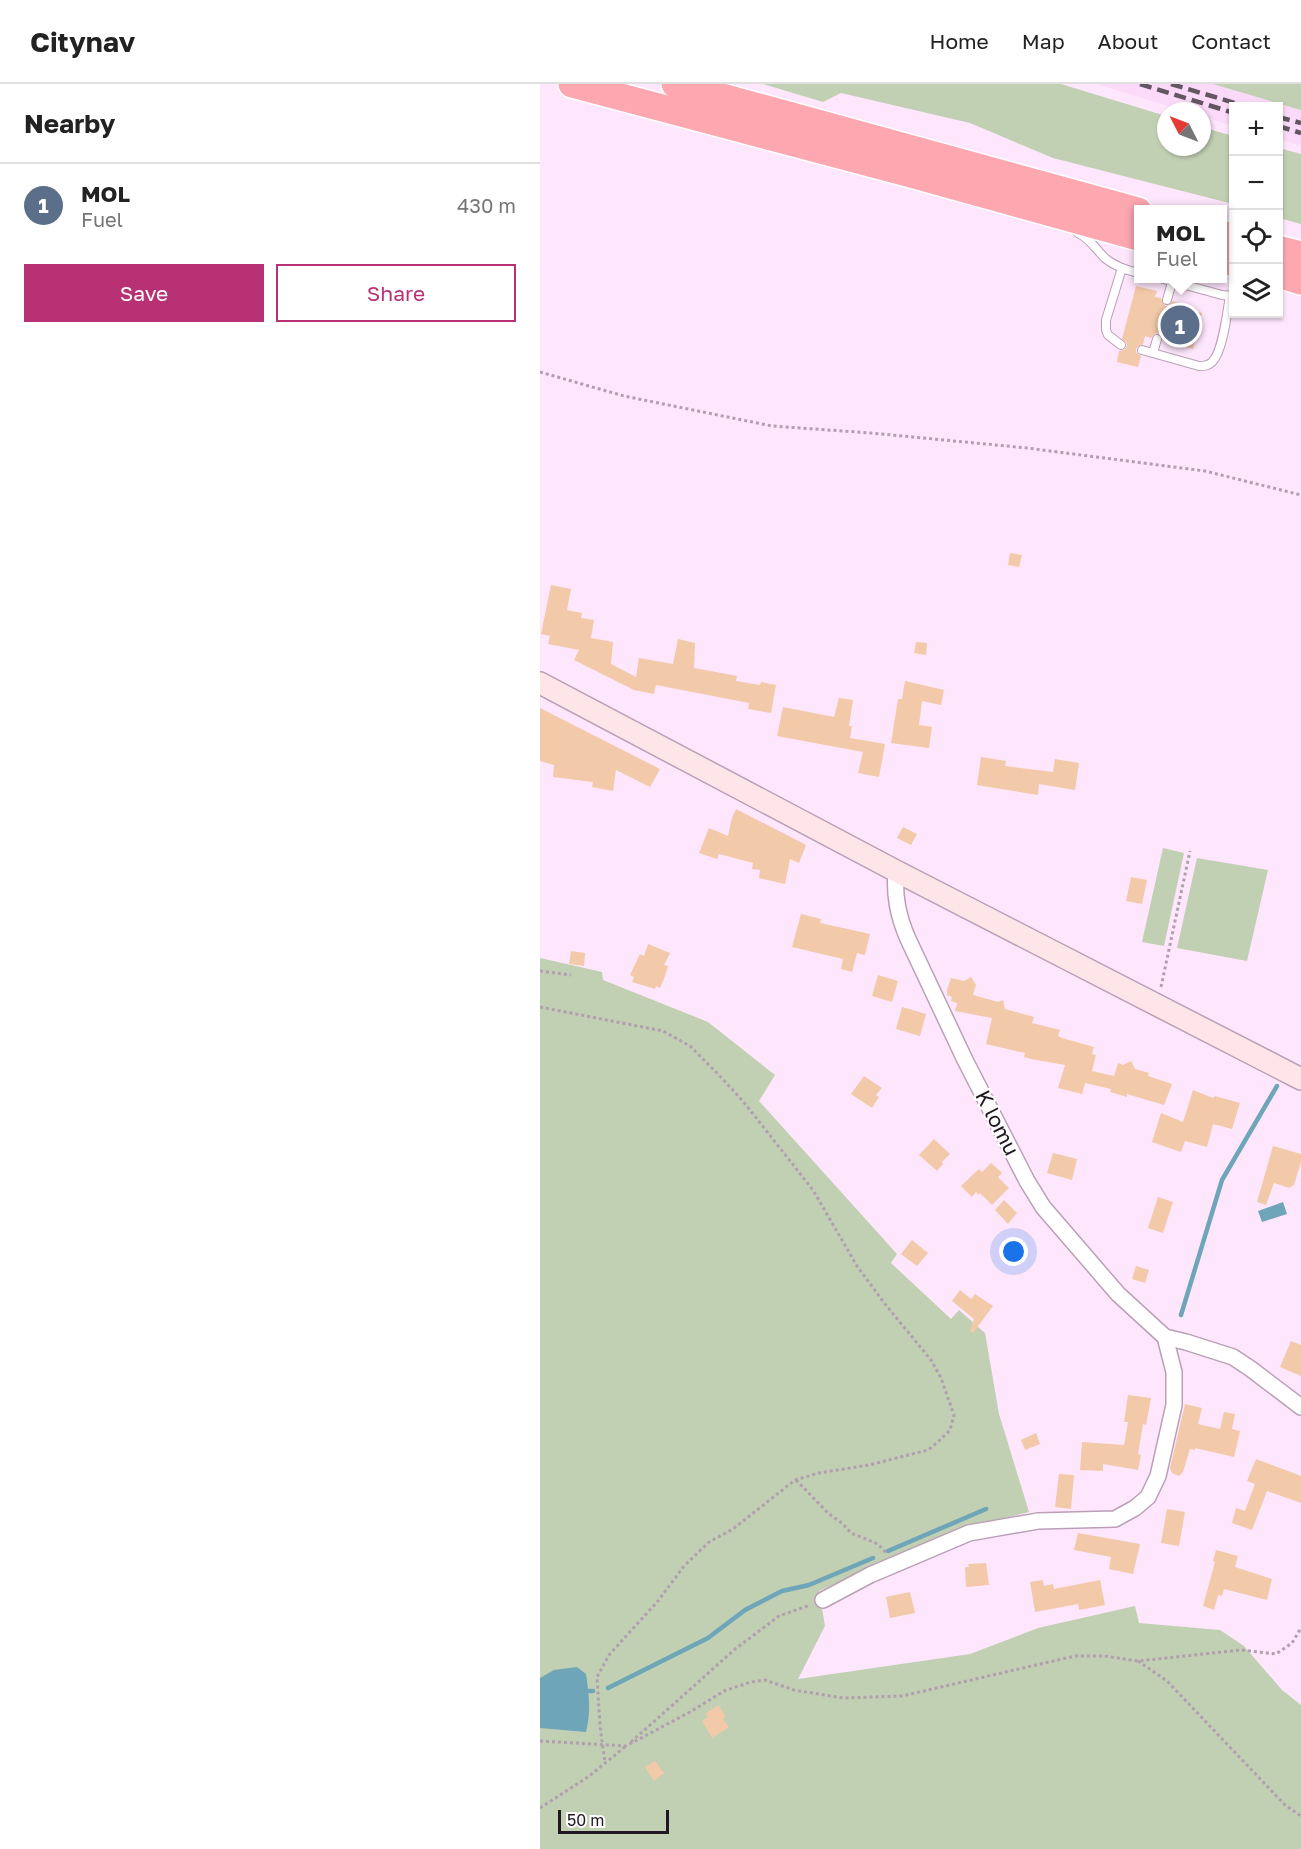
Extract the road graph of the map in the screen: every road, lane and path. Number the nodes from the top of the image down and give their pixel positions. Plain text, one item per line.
1 (572, 84) edge
2 (675, 84) edge
3 (907, 173) junction
4 (1000, 208) dead end
5 (1134, 210) edge
6 (1073, 231) dead end
7 (1134, 236) edge
8 (1283, 250) edge
9 (1301, 255) edge
10 (1122, 268) junction
11 (1134, 272) edge
12 (1283, 276) edge
13 (1301, 281) edge
14 (1172, 283) edge
15 (1176, 283) edge
16 (1229, 295) edge
17 (1167, 300) dead end
18 (1229, 308) edge
19 (1157, 339) dead end
20 (1121, 345) dead end
21 (1142, 350) dead end
22 (1153, 353) junction
23 (540, 372) edge
24 (1301, 495) edge
25 (540, 683) edge
26 (1190, 851) dead end
27 (896, 870) junction
28 (540, 971) edge
29 (572, 975) dead end
30 (1156, 1003) junction
31 (540, 1007) edge
32 (1301, 1078) edge
33 (1165, 1337) junction
34 (1301, 1407) edge
35 (795, 1480) junction
36 (896, 1564) junction
37 (823, 1600) joint
38 (1301, 1628) edge
39 (1138, 1661) junction
40 (540, 1741) edge
41 (603, 1744) junction
42 (626, 1746) junction
43 (605, 1763) junction
44 (540, 1808) edge
45 (1301, 1816) edge

1 - 3 highway
2 - 5 highway
3 - 4 lane
3 - 7 highway
6 - 10 lane
8 - 9 highway
10 - 11 lane
10 - 20 lane
12 - 13 highway
14 - 17 lane
15 - 16 lane
18 - 22 lane
19 - 22 lane
21 - 22 lane
23 - 24 path
25 - 27 street
26 - 30 path
27 - 30 street
27 - 33 street, K lomu
28 - 29 path
30 - 32 street
31 - 35 path
33 - 34 street, K lomu
33 - 36 street
35 - 36 path
35 - 41 path
36 - 37 street
37 - 42 path
38 - 39 path
39 - 42 path
39 - 45 path
40 - 41 path
41 - 42 path
41 - 43 path
42 - 43 path
43 - 44 path

